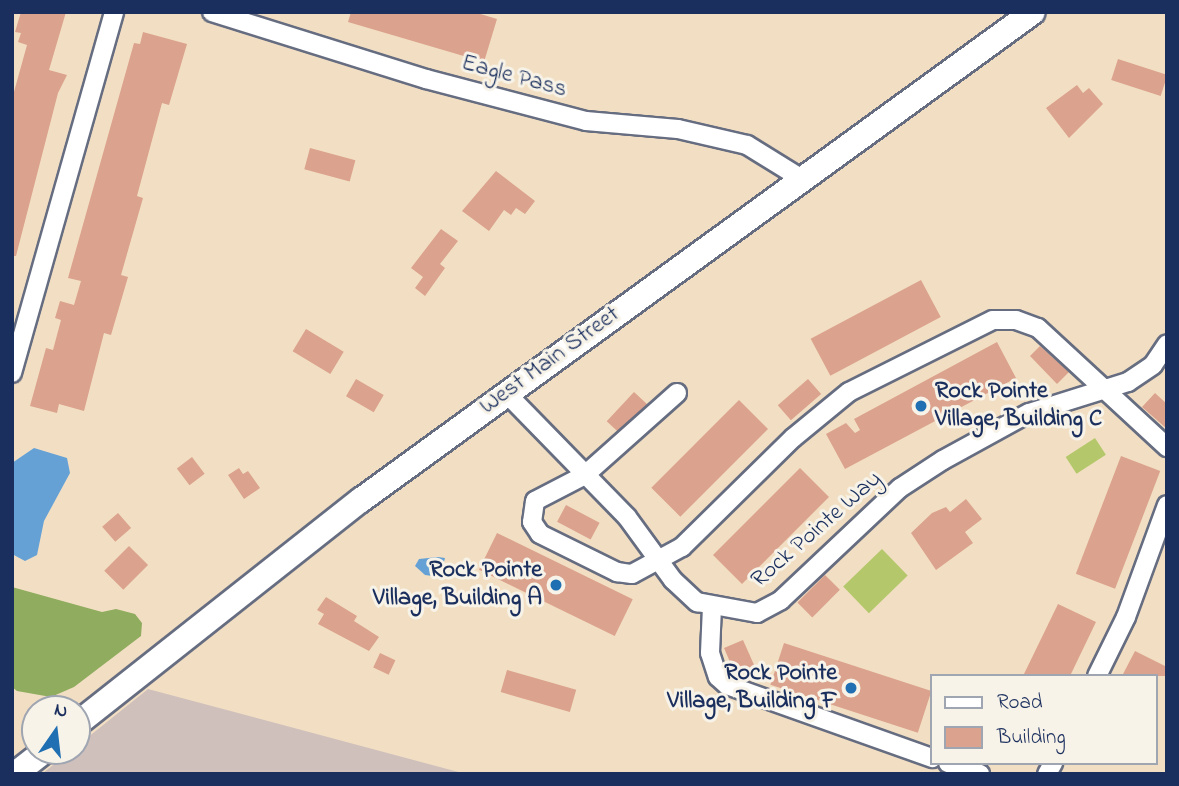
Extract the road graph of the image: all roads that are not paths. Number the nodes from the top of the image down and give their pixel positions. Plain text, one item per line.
1 (114, 12) edge
2 (212, 12) edge
3 (1033, 12) edge
4 (802, 179) junction
5 (1167, 344) edge
6 (12, 373) edge
7 (1106, 390) junction
8 (506, 393) junction
9 (677, 393) dead end
10 (1167, 447) edge
11 (585, 475) junction
12 (1167, 505) edge
13 (659, 559) junction
14 (712, 607) junction
15 (1098, 674) edge
16 (91, 713) edge
17 (930, 757) edge
18 (954, 765) edge
19 (980, 774) edge

1 - 6 street
2 - 4 street, Eagle Pass
3 - 4 main road, West Main Street
4 - 8 main road, West Main Street
5 - 7 street, Rock Pointe Way
7 - 10 street
7 - 13 street
7 - 14 street, Rock Pointe Way
8 - 11 street, Rock Pointe Way
8 - 16 main road, West Main Street
9 - 11 street
11 - 13 street, Rock Pointe Way
11 - 13 street
12 - 15 street
13 - 14 street, Rock Pointe Way
14 - 17 street
18 - 19 street

